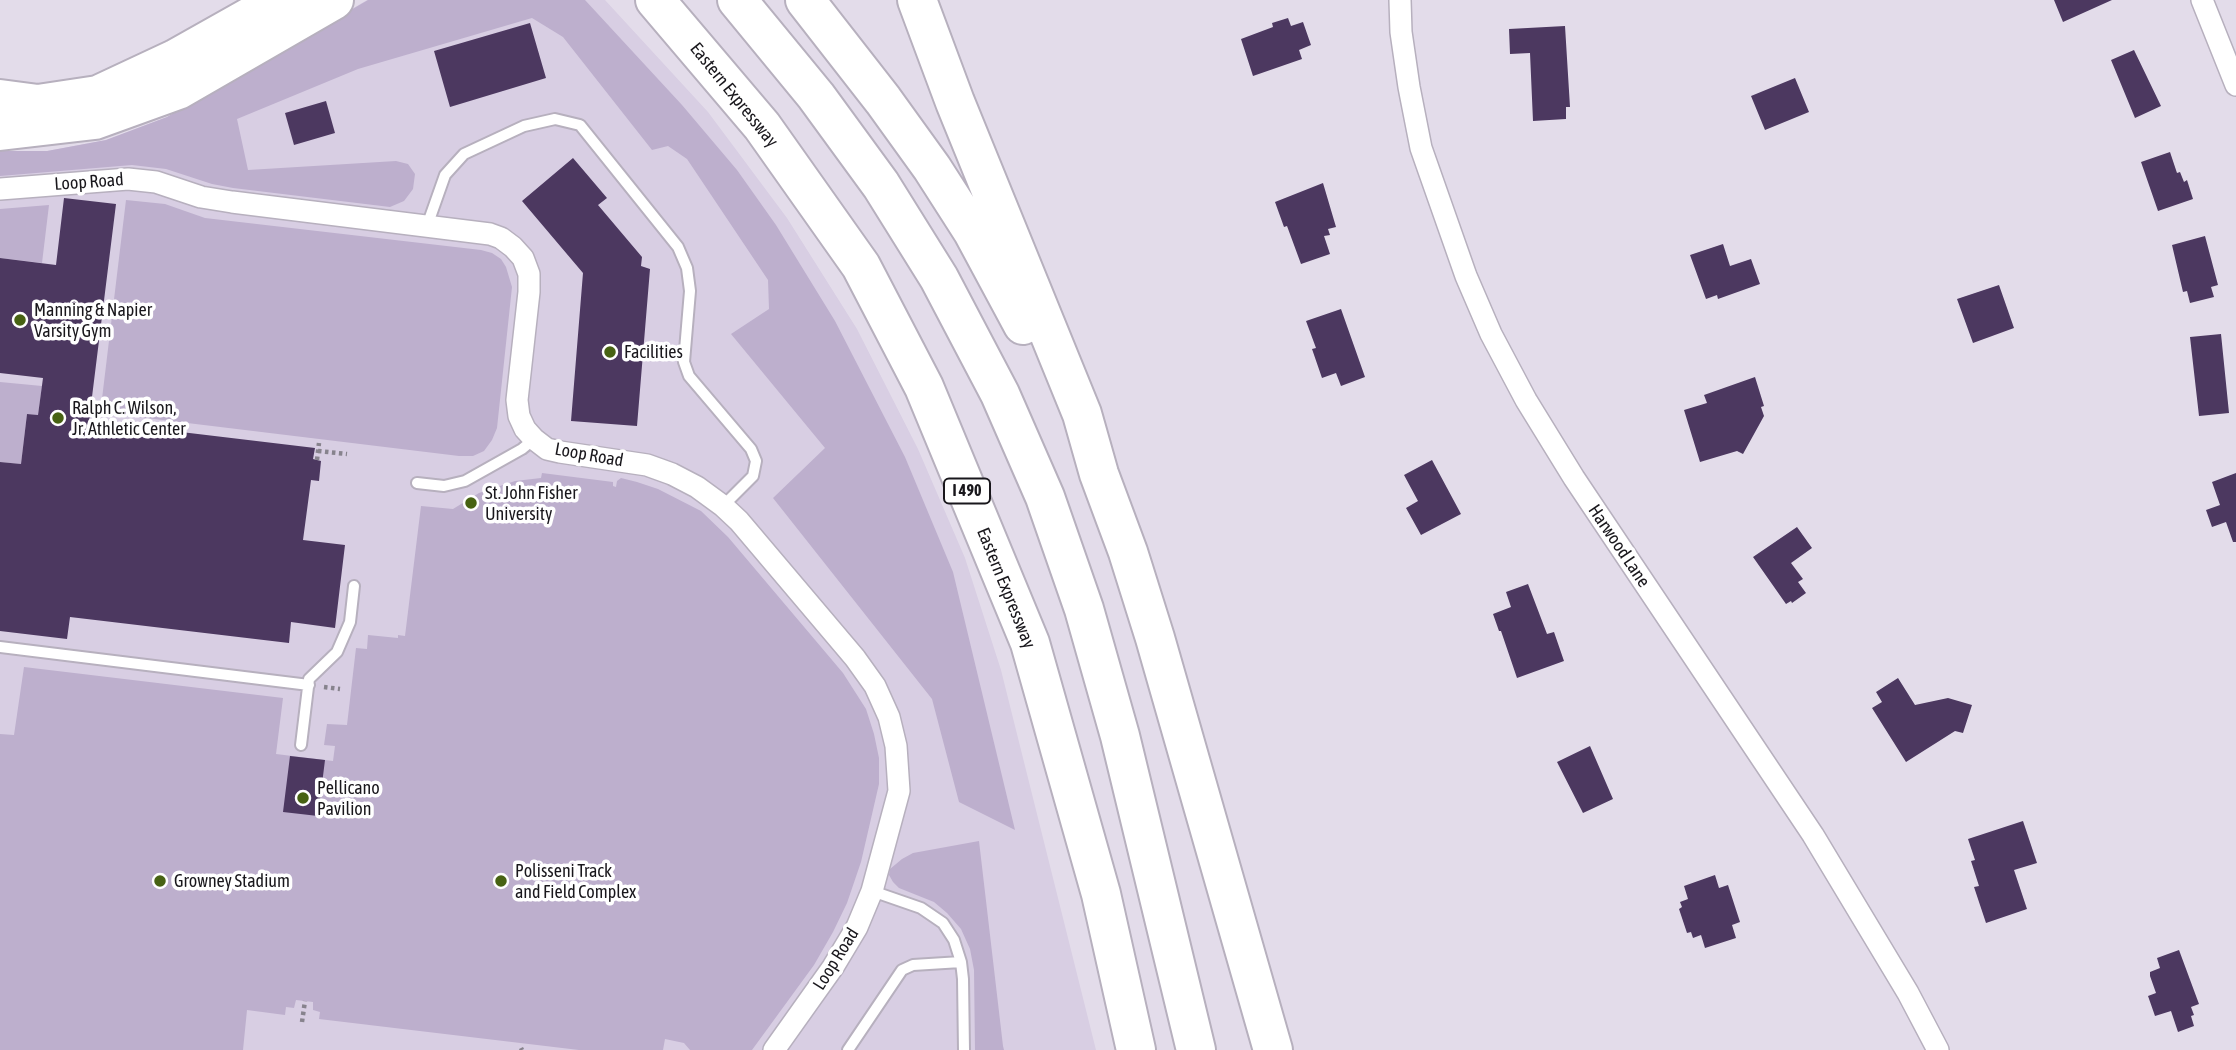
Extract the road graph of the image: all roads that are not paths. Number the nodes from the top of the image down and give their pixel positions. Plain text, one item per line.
1 (280, 0) edge
2 (334, 0) edge
3 (655, 0) edge
4 (737, 0) edge
5 (805, 0) edge
6 (917, 0) edge
7 (1400, 0) edge
8 (2202, 0) edge
9 (2236, 85) edge
10 (0, 99) edge
11 (0, 131) edge
12 (0, 189) edge
13 (427, 226) junction
14 (534, 439) junction
15 (1099, 474) junction
16 (417, 483) dead end
17 (723, 506) junction
18 (354, 586) dead end
19 (1, 647) edge
20 (309, 685) junction
21 (302, 745) dead end
22 (872, 891) junction
23 (961, 962) junction
24 (774, 1050) edge
25 (848, 1050) edge
26 (964, 1050) edge
27 (1136, 1050) edge
28 (1196, 1050) edge
29 (1273, 1050) edge
30 (1938, 1050) edge

1 - 10 highway
2 - 11 highway
3 - 27 highway, Eastern Expressway / I 490
4 - 28 highway
5 - 15 highway
6 - 15 highway
7 - 30 street, Harwood Lane
8 - 9 street
12 - 13 street, Loop Road
13 - 14 street, Loop Road
13 - 17 lane
14 - 16 lane
14 - 17 street, Loop Road
15 - 29 highway
17 - 22 street, Loop Road
18 - 20 lane
19 - 20 lane
20 - 21 lane
22 - 23 lane
22 - 24 street, Loop Road
23 - 25 lane
23 - 26 lane

